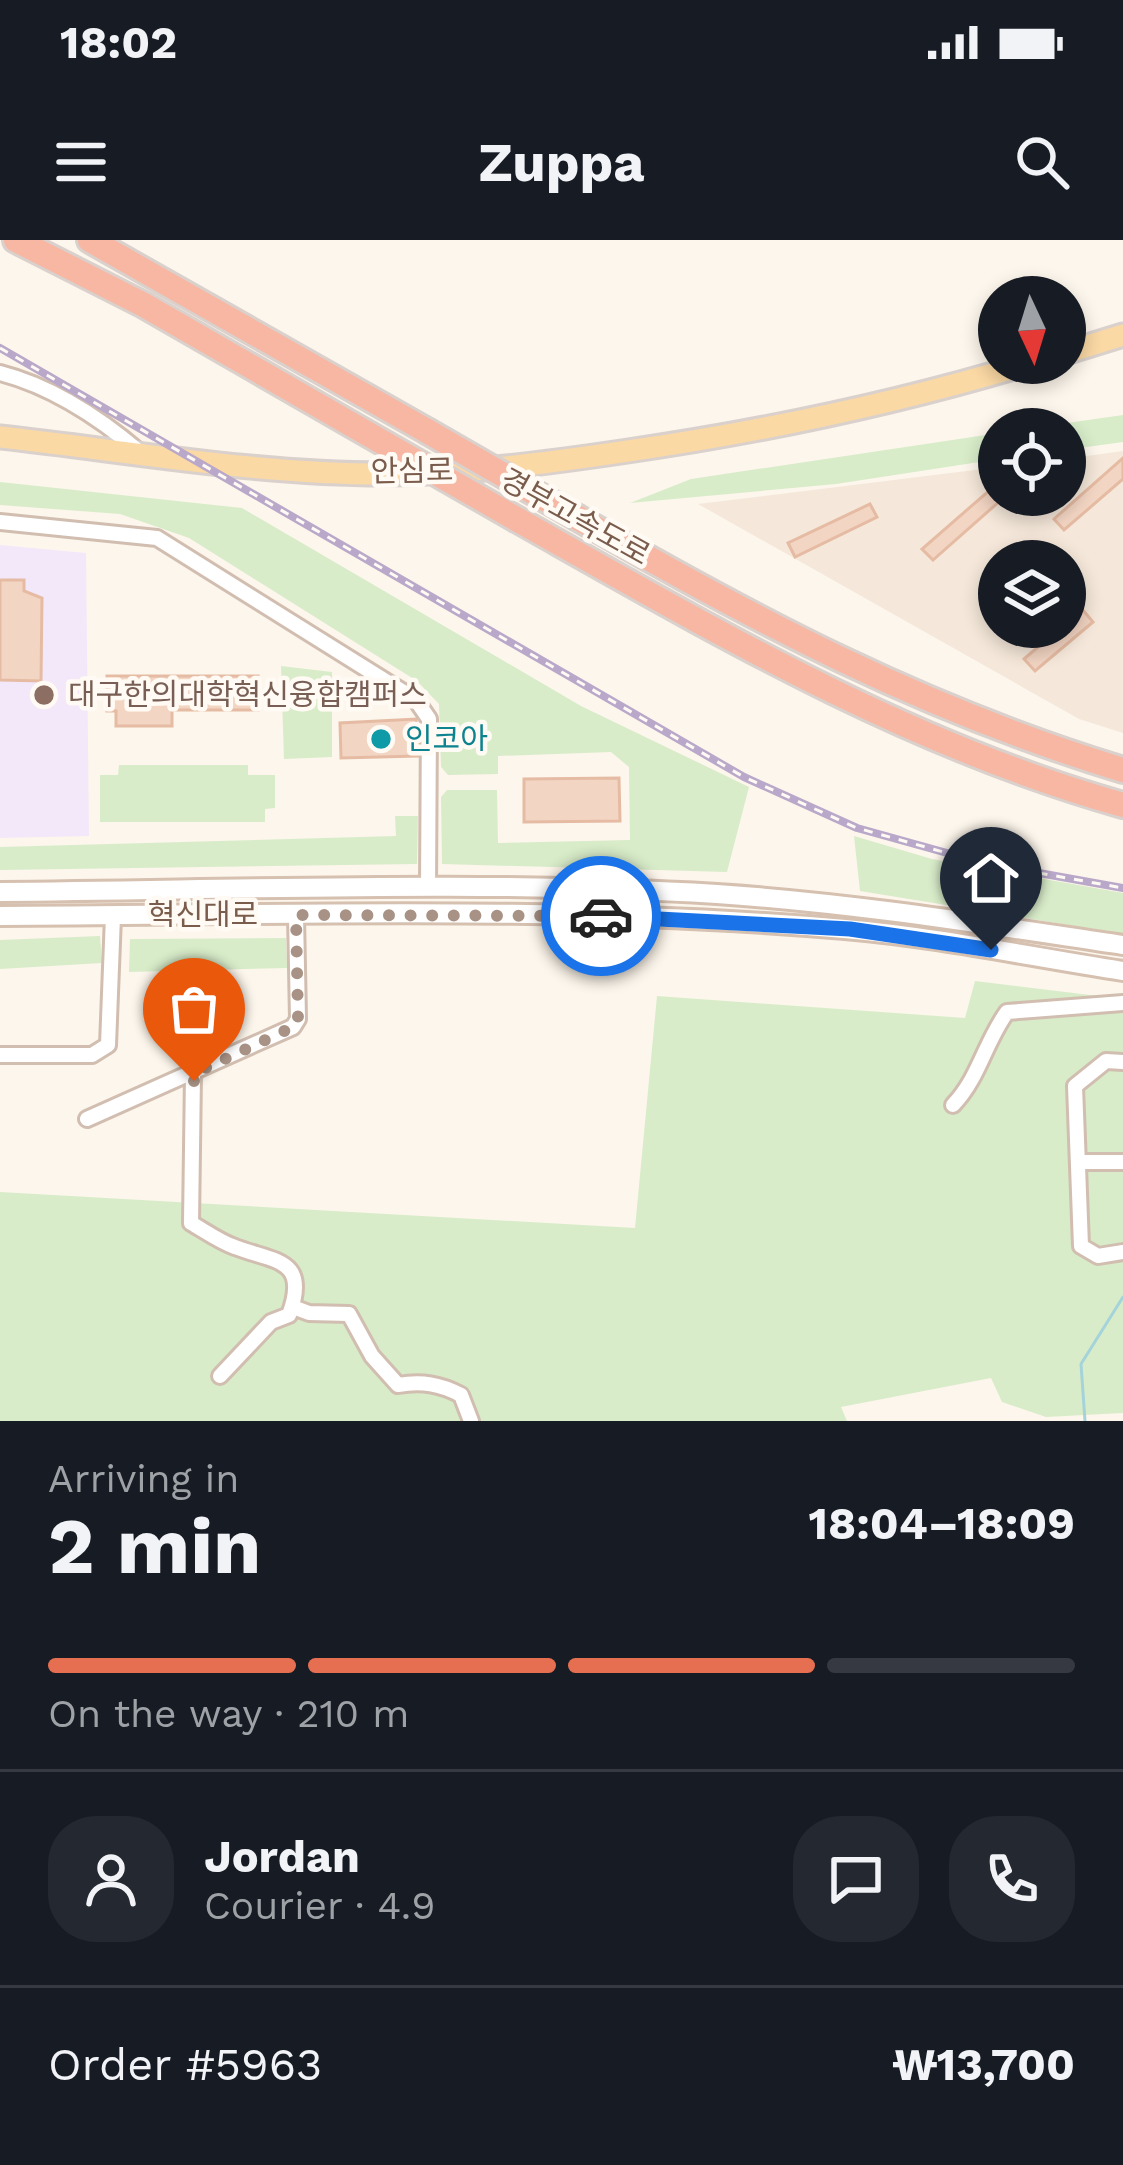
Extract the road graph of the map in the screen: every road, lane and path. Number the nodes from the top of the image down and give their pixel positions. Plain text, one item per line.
1 (16, 240) edge
2 (90, 240) edge
3 (1123, 335) edge
4 (1086, 346) edge
5 (0, 373) edge
6 (978, 377) edge
7 (0, 437) edge
8 (141, 453) junction
9 (0, 522) edge
10 (1123, 770) edge
11 (1123, 805) edge
12 (428, 888) junction
13 (0, 892) edge
14 (296, 915) junction
15 (0, 916) edge
16 (113, 916) junction
17 (1123, 945) edge
18 (1123, 971) edge
19 (1123, 1003) edge
20 (0, 1055) edge
21 (1123, 1062) edge
22 (193, 1074) junction
23 (953, 1105) dead end
24 (87, 1119) dead end
25 (1078, 1162) junction
26 (1123, 1162) edge
27 (1123, 1252) edge
28 (292, 1306) junction
29 (220, 1376) dead end
30 (471, 1421) edge

1 - 11 highway, 경부고속도로, bridge
2 - 10 highway, 경부고속도로, bridge
3 - 4 main road
5 - 8 street
6 - 8 main road, 안심로
7 - 8 main road, 안심로
9 - 12 street
12 - 13 main road
12 - 17 main road
14 - 16 main road, 혁신대로
14 - 18 main road, 혁신대로
14 - 22 street
15 - 16 main road, 혁신대로
16 - 20 street
19 - 23 street
21 - 25 street
22 - 24 street
22 - 28 street
25 - 26 street
25 - 27 street
28 - 29 street
28 - 30 street

